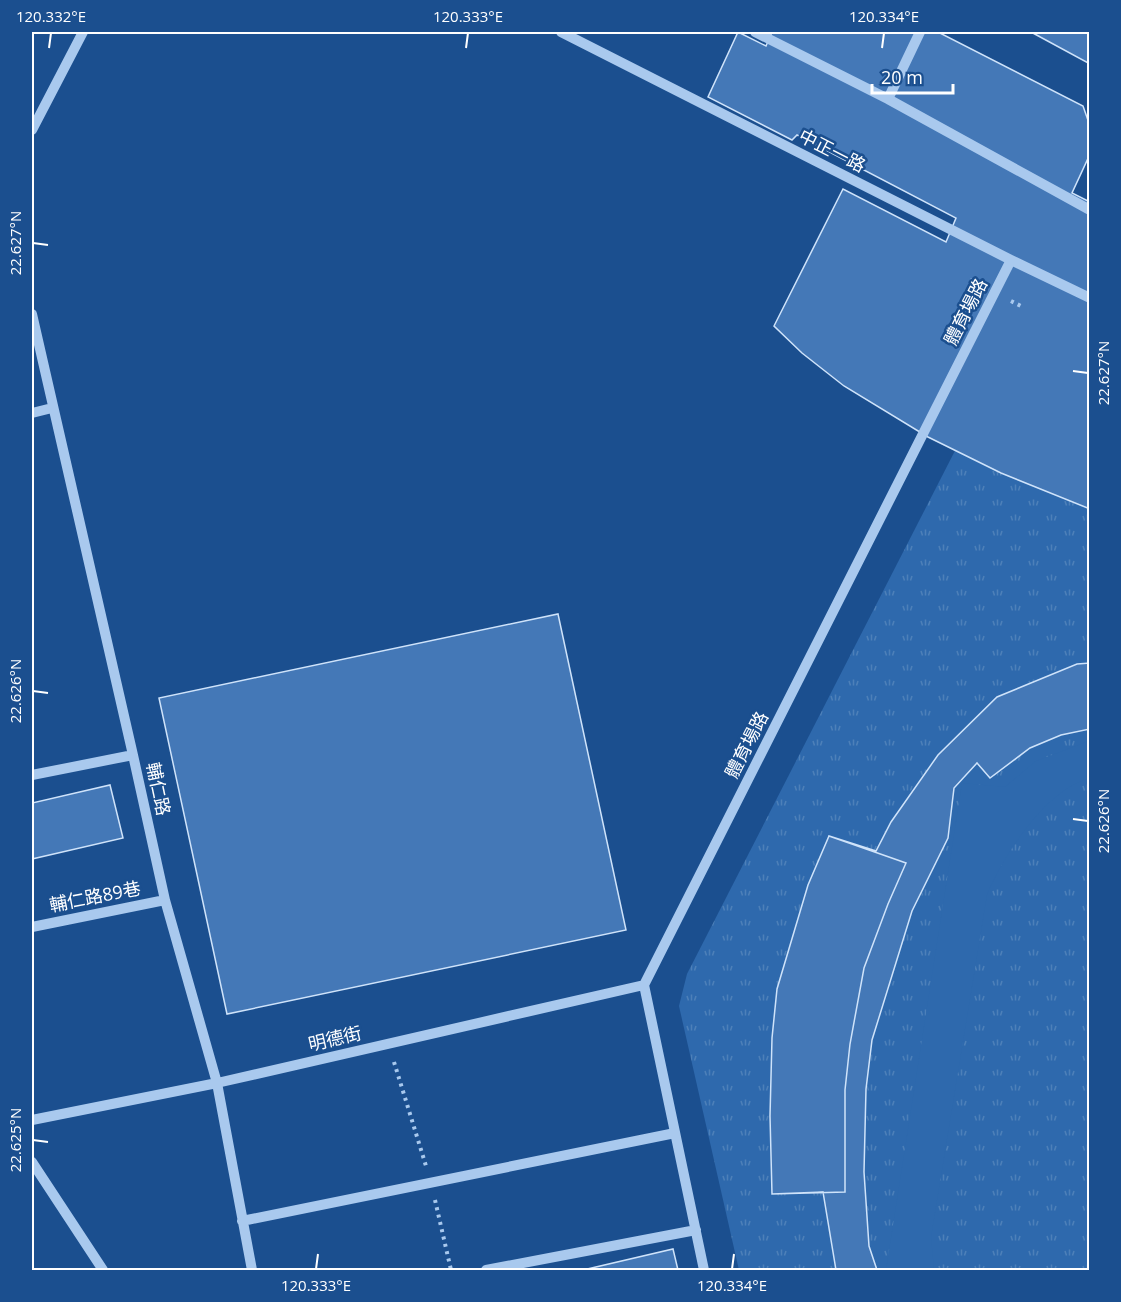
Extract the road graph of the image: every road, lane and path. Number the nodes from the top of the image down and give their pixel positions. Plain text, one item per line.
1 (83, 32) edge
2 (561, 32) edge
3 (755, 32) edge
4 (920, 32) edge
5 (888, 99) junction
6 (32, 130) edge
7 (1089, 210) edge
8 (1011, 260) junction
9 (1089, 298) edge
10 (32, 314) edge
11 (52, 408) junction
12 (32, 412) edge
13 (133, 755) junction
14 (32, 775) edge
15 (165, 900) junction
16 (32, 927) edge
17 (644, 985) junction
18 (389, 1044) junction
19 (217, 1083) junction
20 (32, 1120) edge
21 (675, 1133) junction
22 (32, 1162) edge
23 (430, 1182) junction
24 (242, 1221) junction
25 (696, 1230) junction
26 (103, 1270) edge
27 (252, 1270) edge
28 (451, 1270) edge
29 (486, 1270) edge
30 (704, 1270) edge

1 - 6 street
2 - 8 street, 中正一路
3 - 5 street
4 - 5 street
5 - 7 street
8 - 9 street, 中正一路
8 - 17 street, 體育場路
10 - 11 street, 輔仁路
11 - 12 street
11 - 13 street, 輔仁路
13 - 14 street
13 - 15 street, 輔仁路
15 - 16 street, 輔仁路89巷
15 - 19 street, 輔仁路
17 - 18 street, 明德街
17 - 21 street
18 - 19 street, 明德街
18 - 23 path
19 - 20 street, 明德街
19 - 24 street, 輔仁路
21 - 23 street
21 - 25 street
22 - 26 street
23 - 24 street
23 - 28 path
24 - 27 street, 輔仁路
25 - 29 street
25 - 30 street

